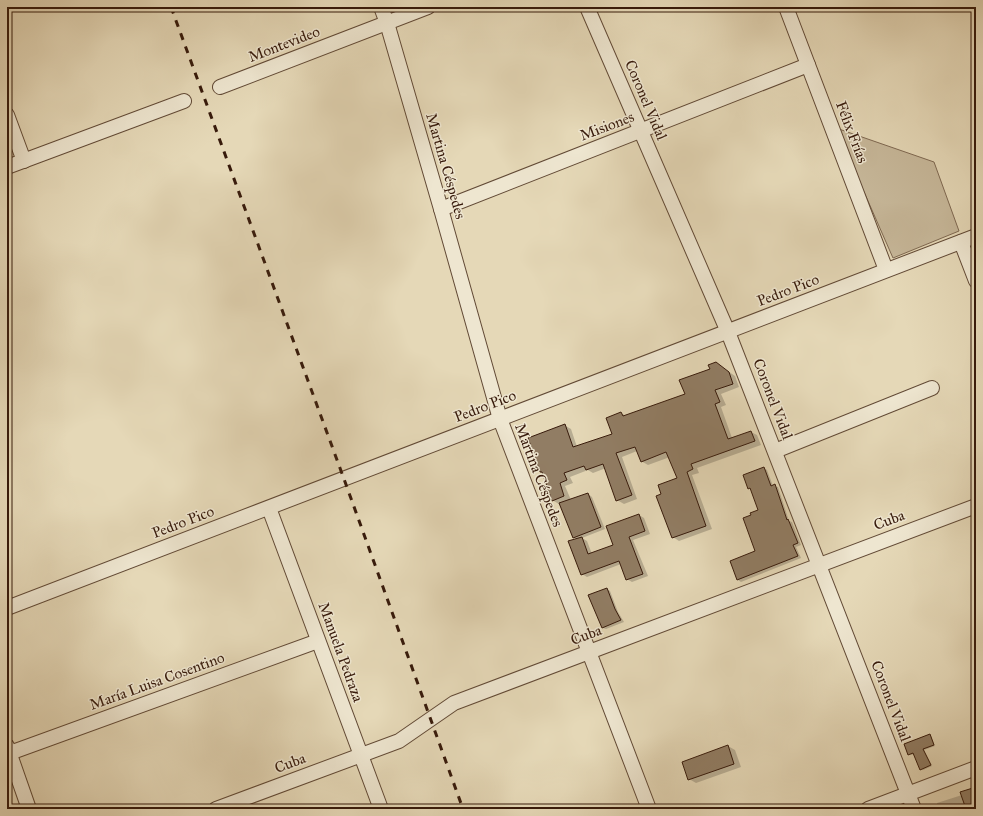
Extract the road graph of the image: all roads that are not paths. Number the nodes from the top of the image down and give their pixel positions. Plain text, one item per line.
1 (381, 7) edge
2 (428, 7) edge
3 (587, 7) edge
4 (786, 7) edge
5 (387, 23) junction
6 (808, 65) junction
7 (220, 87) dead end
8 (184, 101) dead end
9 (7, 115) edge
10 (641, 131) junction
11 (24, 161) junction
12 (7, 167) edge
13 (441, 209) junction
14 (976, 236) edge
15 (961, 242) junction
16 (886, 270) junction
17 (976, 282) edge
18 (728, 332) junction
19 (932, 388) dead end
20 (500, 419) junction
21 (775, 451) junction
22 (976, 506) edge
23 (269, 508) junction
24 (819, 565) junction
25 (7, 608) edge
26 (318, 641) junction
27 (589, 652) junction
28 (8, 751) edge
29 (360, 754) junction
30 (976, 768) edge
31 (908, 794) junction
32 (29, 809) edge
33 (216, 809) edge
34 (381, 809) edge
35 (649, 809) edge
36 (868, 809) edge
37 (914, 809) edge

1 - 5 street, Martina Céspedes
2 - 5 street, Montevideo
3 - 10 street, Coronel Vidal
4 - 6 street, Félix Frías
5 - 7 street, Montevideo
5 - 13 street, Martina Céspedes
6 - 10 street, Misiones
6 - 16 street, Félix Frías
8 - 11 street
9 - 11 street
10 - 13 street, Misiones
10 - 18 street, Coronel Vidal
11 - 12 street
13 - 20 street, Martina Céspedes
14 - 15 street, Pedro Pico
15 - 16 street, Pedro Pico
15 - 17 street
16 - 18 street, Pedro Pico
18 - 20 street, Pedro Pico
18 - 21 street, Coronel Vidal
19 - 21 street
20 - 23 street, Pedro Pico
20 - 27 street, Martina Céspedes
21 - 24 street, Coronel Vidal
22 - 24 street, Cuba
23 - 25 street, Pedro Pico
23 - 26 street, Manuela Pedraza
24 - 27 street, Cuba
24 - 31 street, Coronel Vidal
26 - 28 street, María Luisa Cosentino
26 - 29 street, Manuela Pedraza
27 - 29 street, Cuba
27 - 35 street, Martina Céspedes
28 - 32 street
29 - 33 street, Cuba
29 - 34 street, Manuela Pedraza
30 - 31 street
31 - 36 street
31 - 37 street, Coronel Vidal

